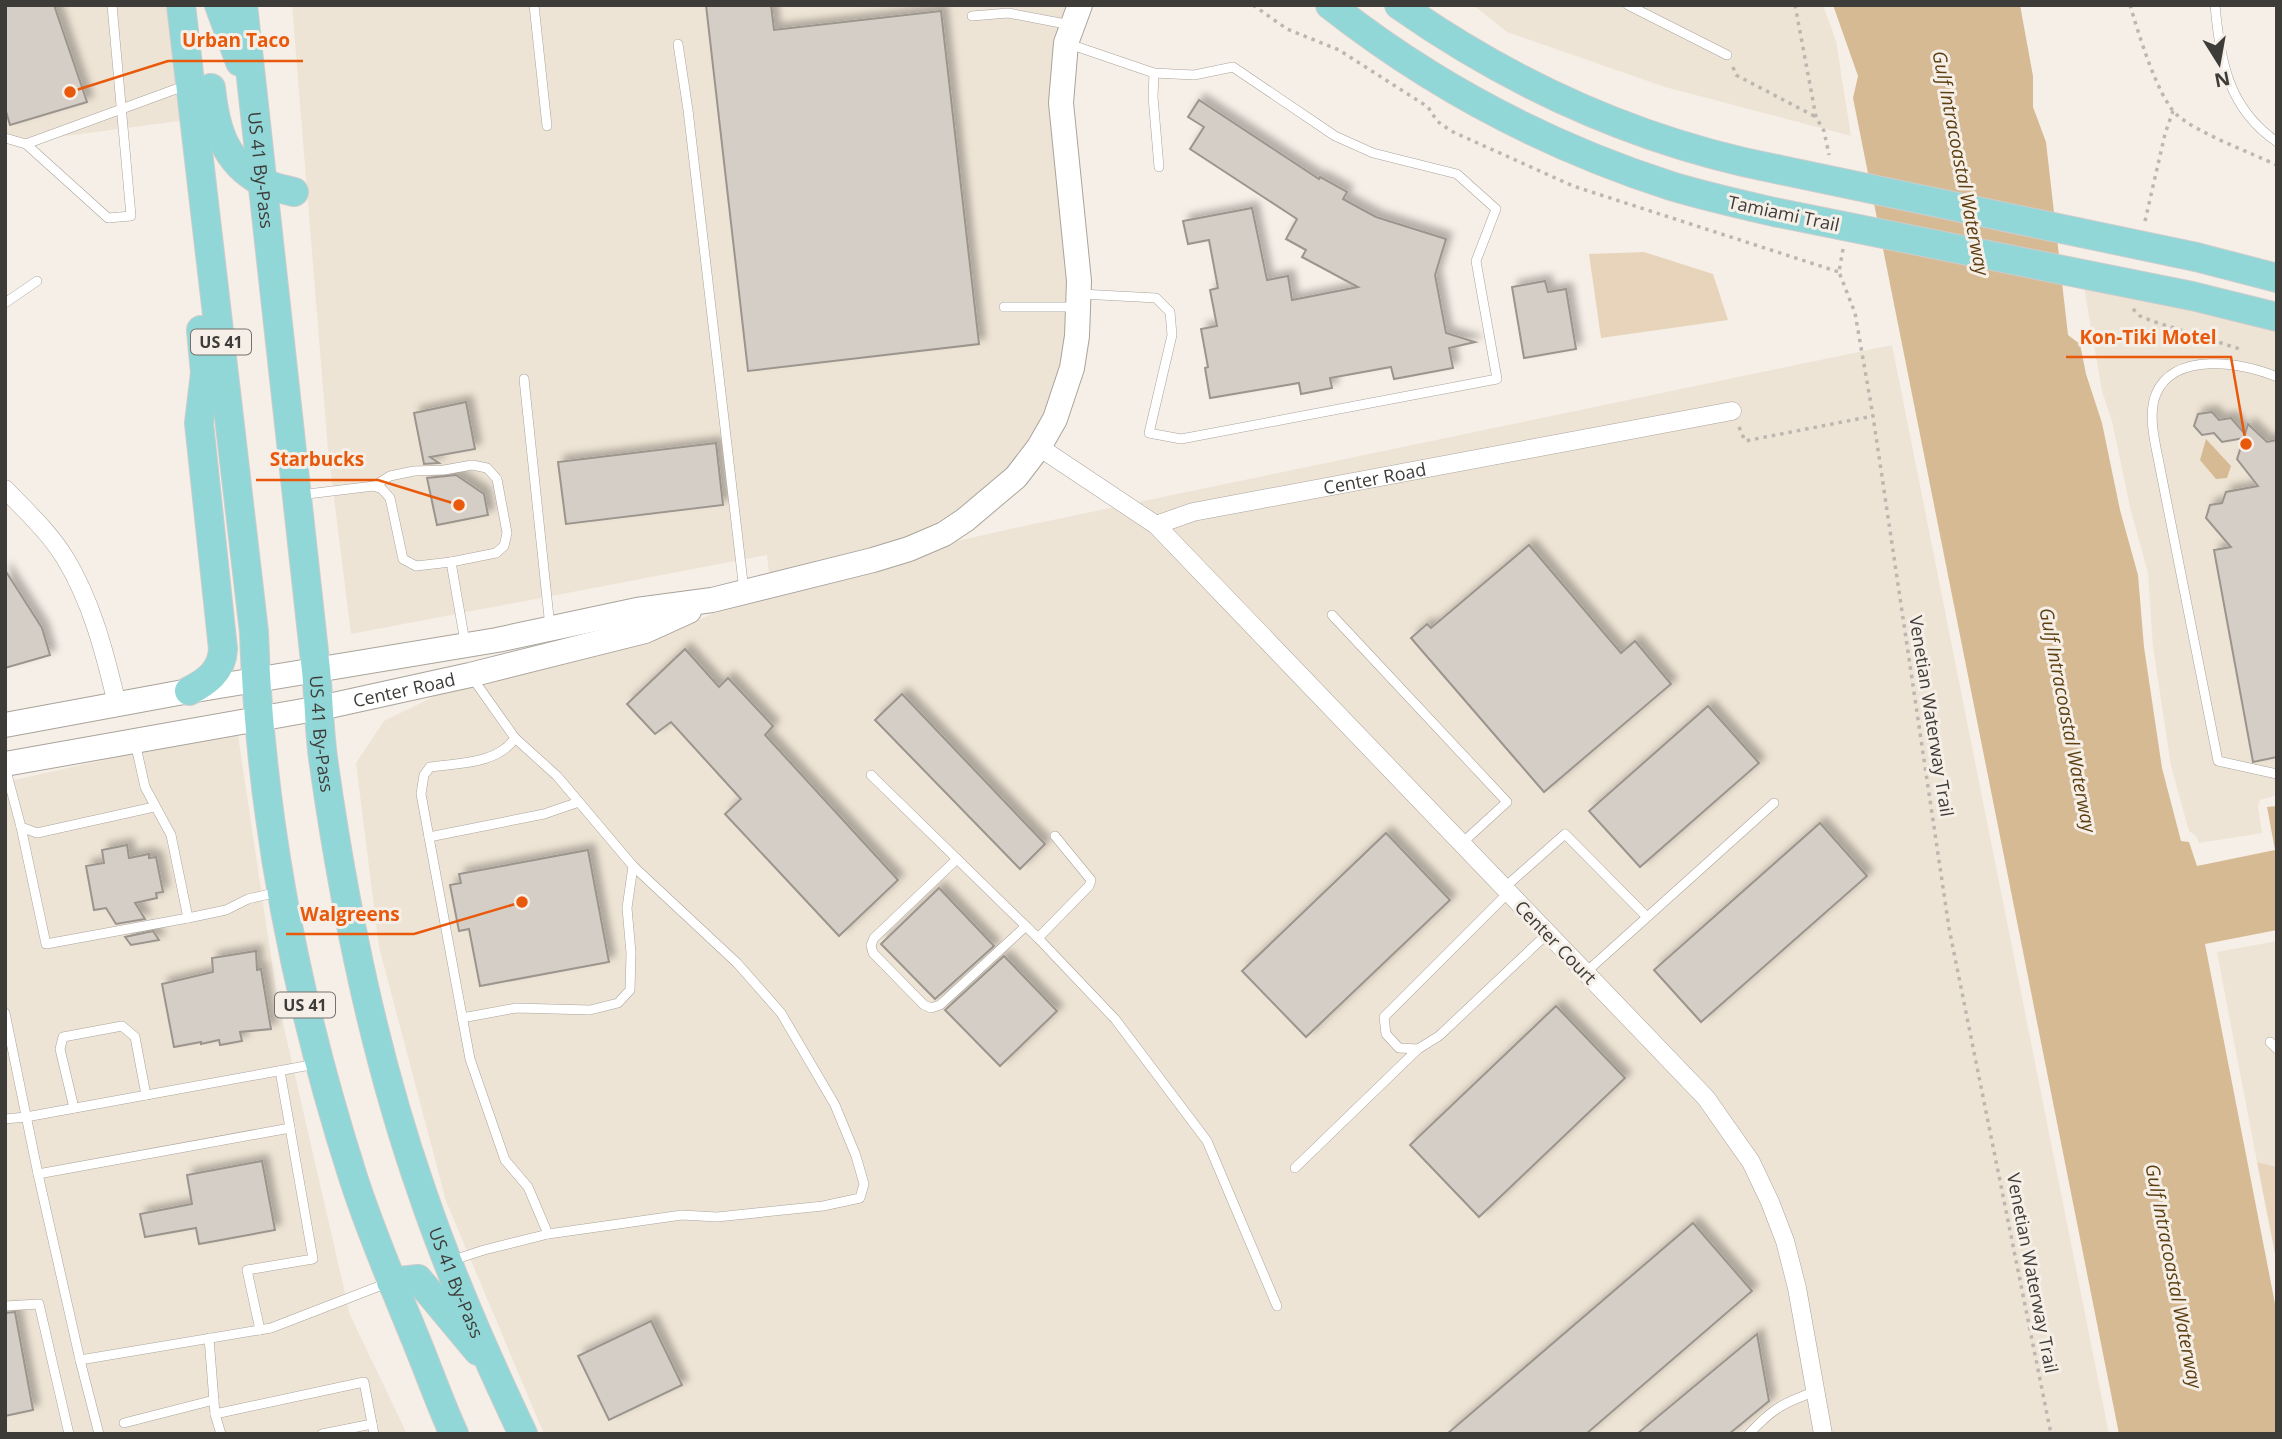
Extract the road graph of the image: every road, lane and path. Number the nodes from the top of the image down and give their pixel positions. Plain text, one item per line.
1 (112, 5) edge
2 (181, 5) edge
3 (201, 5) edge
4 (219, 5) edge
5 (243, 5) edge
6 (534, 5) edge
7 (1330, 5) edge
8 (1399, 5) edge
9 (1628, 5) edge
10 (1795, 5) edge
11 (2130, 5) edge
12 (2215, 5) edge
13 (972, 16) dead end
14 (1073, 24) edge
15 (678, 44) dead end
16 (1727, 55) joint
17 (1154, 73) junction
18 (192, 83) junction
19 (252, 94) junction
20 (121, 109) junction
21 (1816, 117) junction
22 (547, 126) dead end
23 (5, 138) edge
24 (2277, 142) edge
25 (26, 144) junction
26 (2277, 165) edge
27 (1831, 166) dead end
28 (1159, 167) dead end
29 (263, 183) junction
30 (294, 192) dead end
31 (1842, 240) dead end
32 (2277, 278) edge
33 (37, 281) dead end
34 (1079, 300) junction
35 (5, 303) edge
36 (1004, 307) dead end
37 (2277, 317) edge
38 (2277, 377) edge
39 (524, 379) dead end
40 (1732, 411) joint
41 (1873, 416) junction
42 (1039, 447) junction
43 (374, 486) junction
44 (5, 489) edge
45 (297, 495) junction
46 (1156, 525) junction
47 (451, 562) junction
48 (744, 592) junction
49 (712, 600) junction
50 (1332, 615) dead end
51 (550, 628) junction
52 (466, 645) junction
53 (316, 670) junction
54 (470, 675) junction
55 (256, 680) junction
56 (189, 691) junction
57 (117, 704) junction
58 (320, 708) junction
59 (260, 718) junction
60 (5, 725) edge
61 (515, 738) junction
62 (134, 741) junction
63 (5, 766) edge
64 (2277, 774) edge
65 (871, 775) dead end
66 (579, 802) junction
67 (1774, 803) dead end
68 (155, 807) junction
69 (21, 827) junction
70 (1055, 836) dead end
71 (429, 837) junction
72 (1461, 844) junction
73 (957, 859) junction
74 (633, 866) junction
75 (1506, 891) junction
76 (281, 892) junction
77 (1647, 917) junction
78 (188, 918) junction
79 (1026, 926) junction
80 (1547, 934) junction
81 (1038, 938) junction
82 (1585, 973) junction
83 (5, 1013) edge
84 (462, 1018) junction
85 (1418, 1049) junction
86 (321, 1064) junction
87 (280, 1070) junction
88 (146, 1095) junction
89 (74, 1108) junction
90 (26, 1117) junction
91 (5, 1119) edge
92 (290, 1128) junction
93 (1295, 1168) dead end
94 (38, 1174) junction
95 (548, 1234) junction
96 (449, 1261) junction
97 (391, 1282) junction
98 (5, 1306) edge
99 (1277, 1306) dead end
100 (260, 1330) junction
101 (209, 1338) junction
102 (80, 1360) junction
103 (494, 1369) junction
104 (1817, 1391) junction
105 (214, 1400) junction
106 (215, 1414) junction
107 (124, 1423) dead end
108 (373, 1429) edge
109 (69, 1434) edge
110 (99, 1434) edge
111 (221, 1434) edge
112 (322, 1434) edge
113 (454, 1434) edge
114 (523, 1434) edge
115 (1749, 1434) edge
116 (1824, 1434) edge
117 (2051, 1434) edge

1 - 20 lane
2 - 18 main road, US 41
3 - 29 main road
4 - 19 main road
5 - 19 main road, US 41 By-Pass
6 - 22 lane
7 - 37 main road, Tamiami Trail, bridge
8 - 32 main road, bridge
9 - 16 lane
10 - 21 path
11 - 26 path
12 - 24 lane
13 - 14 lane
14 - 17 lane
14 - 34 street, Center Road
15 - 48 lane
16 - 21 path
17 - 28 lane
17 - 34 lane
18 - 20 lane
18 - 55 main road, US 41
18 - 56 main road
19 - 29 main road, US 41 By-Pass
20 - 25 lane
20 - 25 lane
21 - 27 path
23 - 25 lane
29 - 30 main road
29 - 45 main road, US 41 By-Pass
31 - 41 path, Venetian Waterway Trail
33 - 35 lane
34 - 36 lane
34 - 42 street, Center Road
38 - 64 lane
39 - 51 lane
40 - 41 path
40 - 46 street, Center Road
41 - 117 path, Venetian Waterway Trail
42 - 46 street
42 - 48 street, Center Road
43 - 45 lane
43 - 47 lane
43 - 47 lane
44 - 57 street
45 - 53 main road, US 41 By-Pass
46 - 72 street, Center Court
47 - 52 lane
48 - 49 street, Center Road
49 - 51 street, Center Road
49 - 54 street, Center Road
50 - 72 lane
51 - 52 street, Center Road
52 - 53 street, Center Road
53 - 55 street, Center Road
53 - 58 main road, US 41 By-Pass
54 - 58 street, Center Road
54 - 61 lane
55 - 56 street, Center Road
55 - 59 main road, US 41
56 - 57 street, Center Road
57 - 60 street, Center Road
58 - 59 street, Center Road
58 - 96 main road, US 41 By-Pass
59 - 62 street, Center Road
59 - 76 main road, US 41
61 - 66 lane
61 - 71 lane
62 - 63 street, Center Road
62 - 68 lane
63 - 69 lane
65 - 73 lane
66 - 71 lane
66 - 74 lane
67 - 77 lane
68 - 69 lane
68 - 78 lane
69 - 78 lane
70 - 81 lane
71 - 84 lane
72 - 75 street, Center Court
73 - 79 lane
73 - 79 lane
74 - 84 lane
74 - 95 lane
75 - 77 lane
75 - 80 street, Center Court
75 - 85 lane
76 - 78 lane
76 - 86 main road, US 41
77 - 82 lane
79 - 81 lane
80 - 82 street, Center Court
80 - 85 lane
81 - 99 lane
82 - 104 street, Center Court
83 - 90 lane
84 - 95 lane
85 - 93 lane
86 - 87 lane
86 - 97 main road, US 41
87 - 88 lane
87 - 92 lane
88 - 89 lane
88 - 89 lane
89 - 90 lane
90 - 91 lane
90 - 94 lane
92 - 94 lane
92 - 100 lane
94 - 102 lane
95 - 96 lane
96 - 103 main road, US 41 By-Pass
97 - 100 lane
97 - 103 main road
97 - 113 main road, US 41
98 - 109 lane
100 - 101 lane
101 - 102 lane
101 - 105 lane
102 - 110 lane
103 - 114 main road, US 41 By-Pass
104 - 115 lane
104 - 116 street, Center Court
105 - 106 lane
105 - 107 lane
106 - 108 lane
106 - 111 lane
108 - 112 lane

